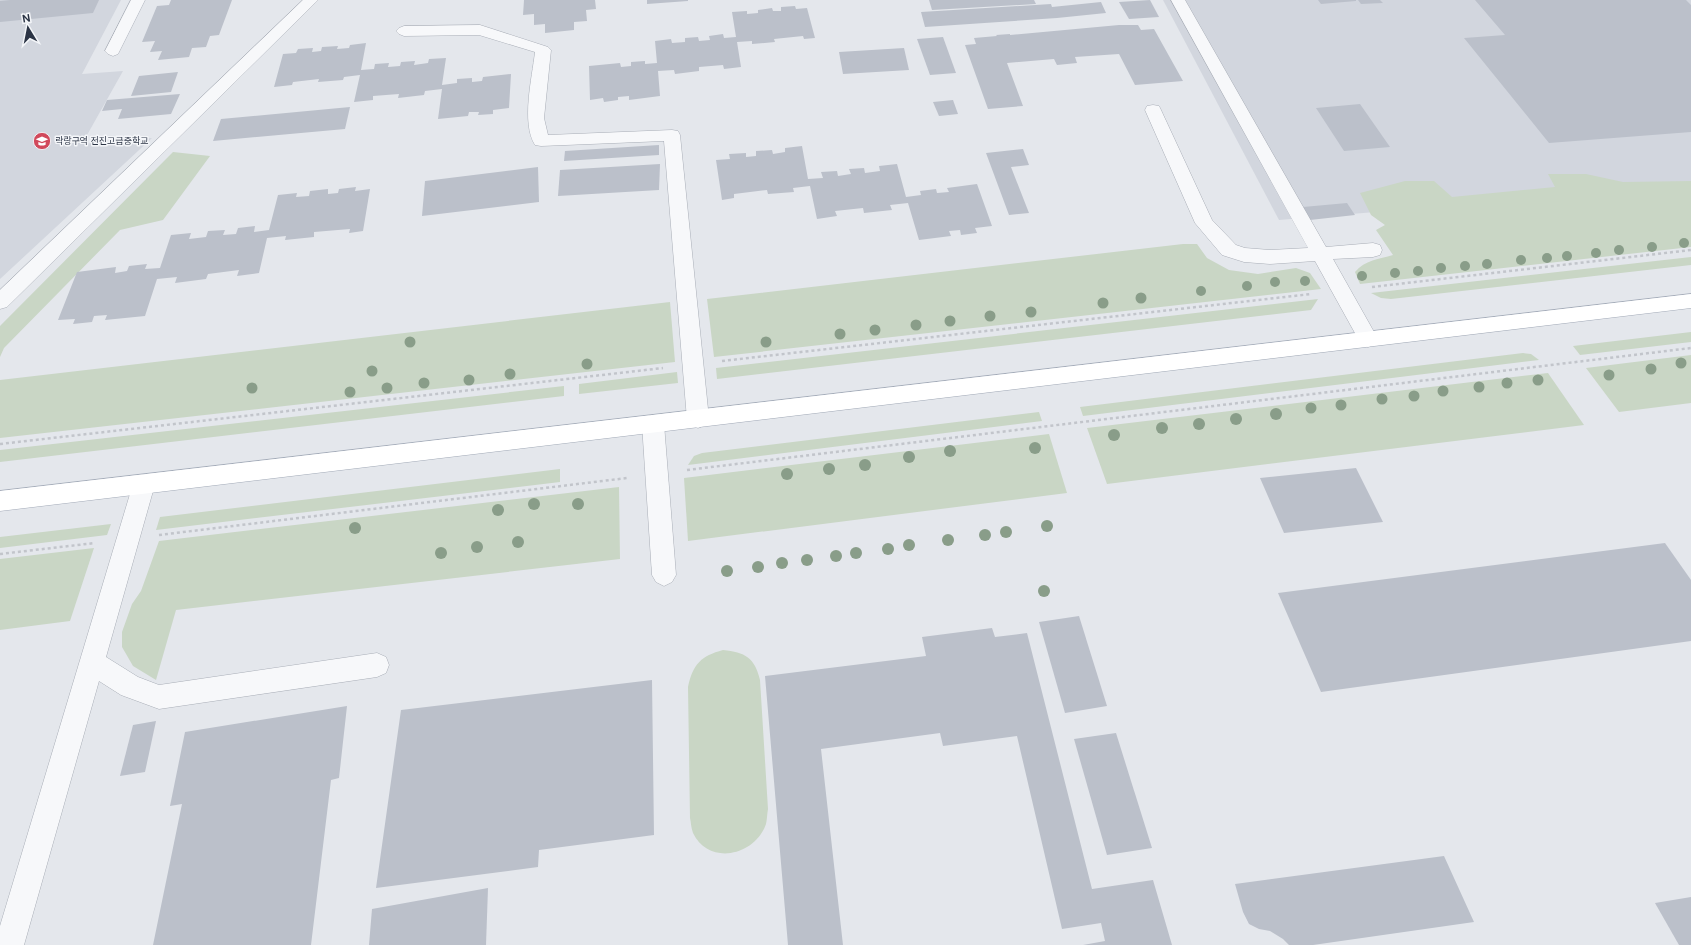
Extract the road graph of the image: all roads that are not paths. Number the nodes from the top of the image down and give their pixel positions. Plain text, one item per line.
1 (138, 0) edge
2 (1178, 0) edge
3 (303, 3) edge
4 (404, 31) dead end
5 (112, 51) dead end
6 (1153, 110) dead end
7 (1373, 250) dead end
8 (1321, 255) junction
9 (1691, 301) edge
10 (0, 302) edge
11 (1368, 339) junction
12 (698, 419) junction
13 (653, 424) junction
14 (144, 484) junction
15 (0, 501) edge
16 (664, 575) dead end
17 (92, 662) junction
18 (377, 665) dead end
19 (9, 945) edge

1 - 5 street
2 - 8 street
3 - 10 street
4 - 12 street
6 - 8 street
7 - 8 street
8 - 11 street
9 - 11 main road
11 - 12 main road
12 - 13 main road
13 - 14 main road
13 - 16 street
14 - 15 main road
14 - 17 street
17 - 18 street
17 - 19 street

